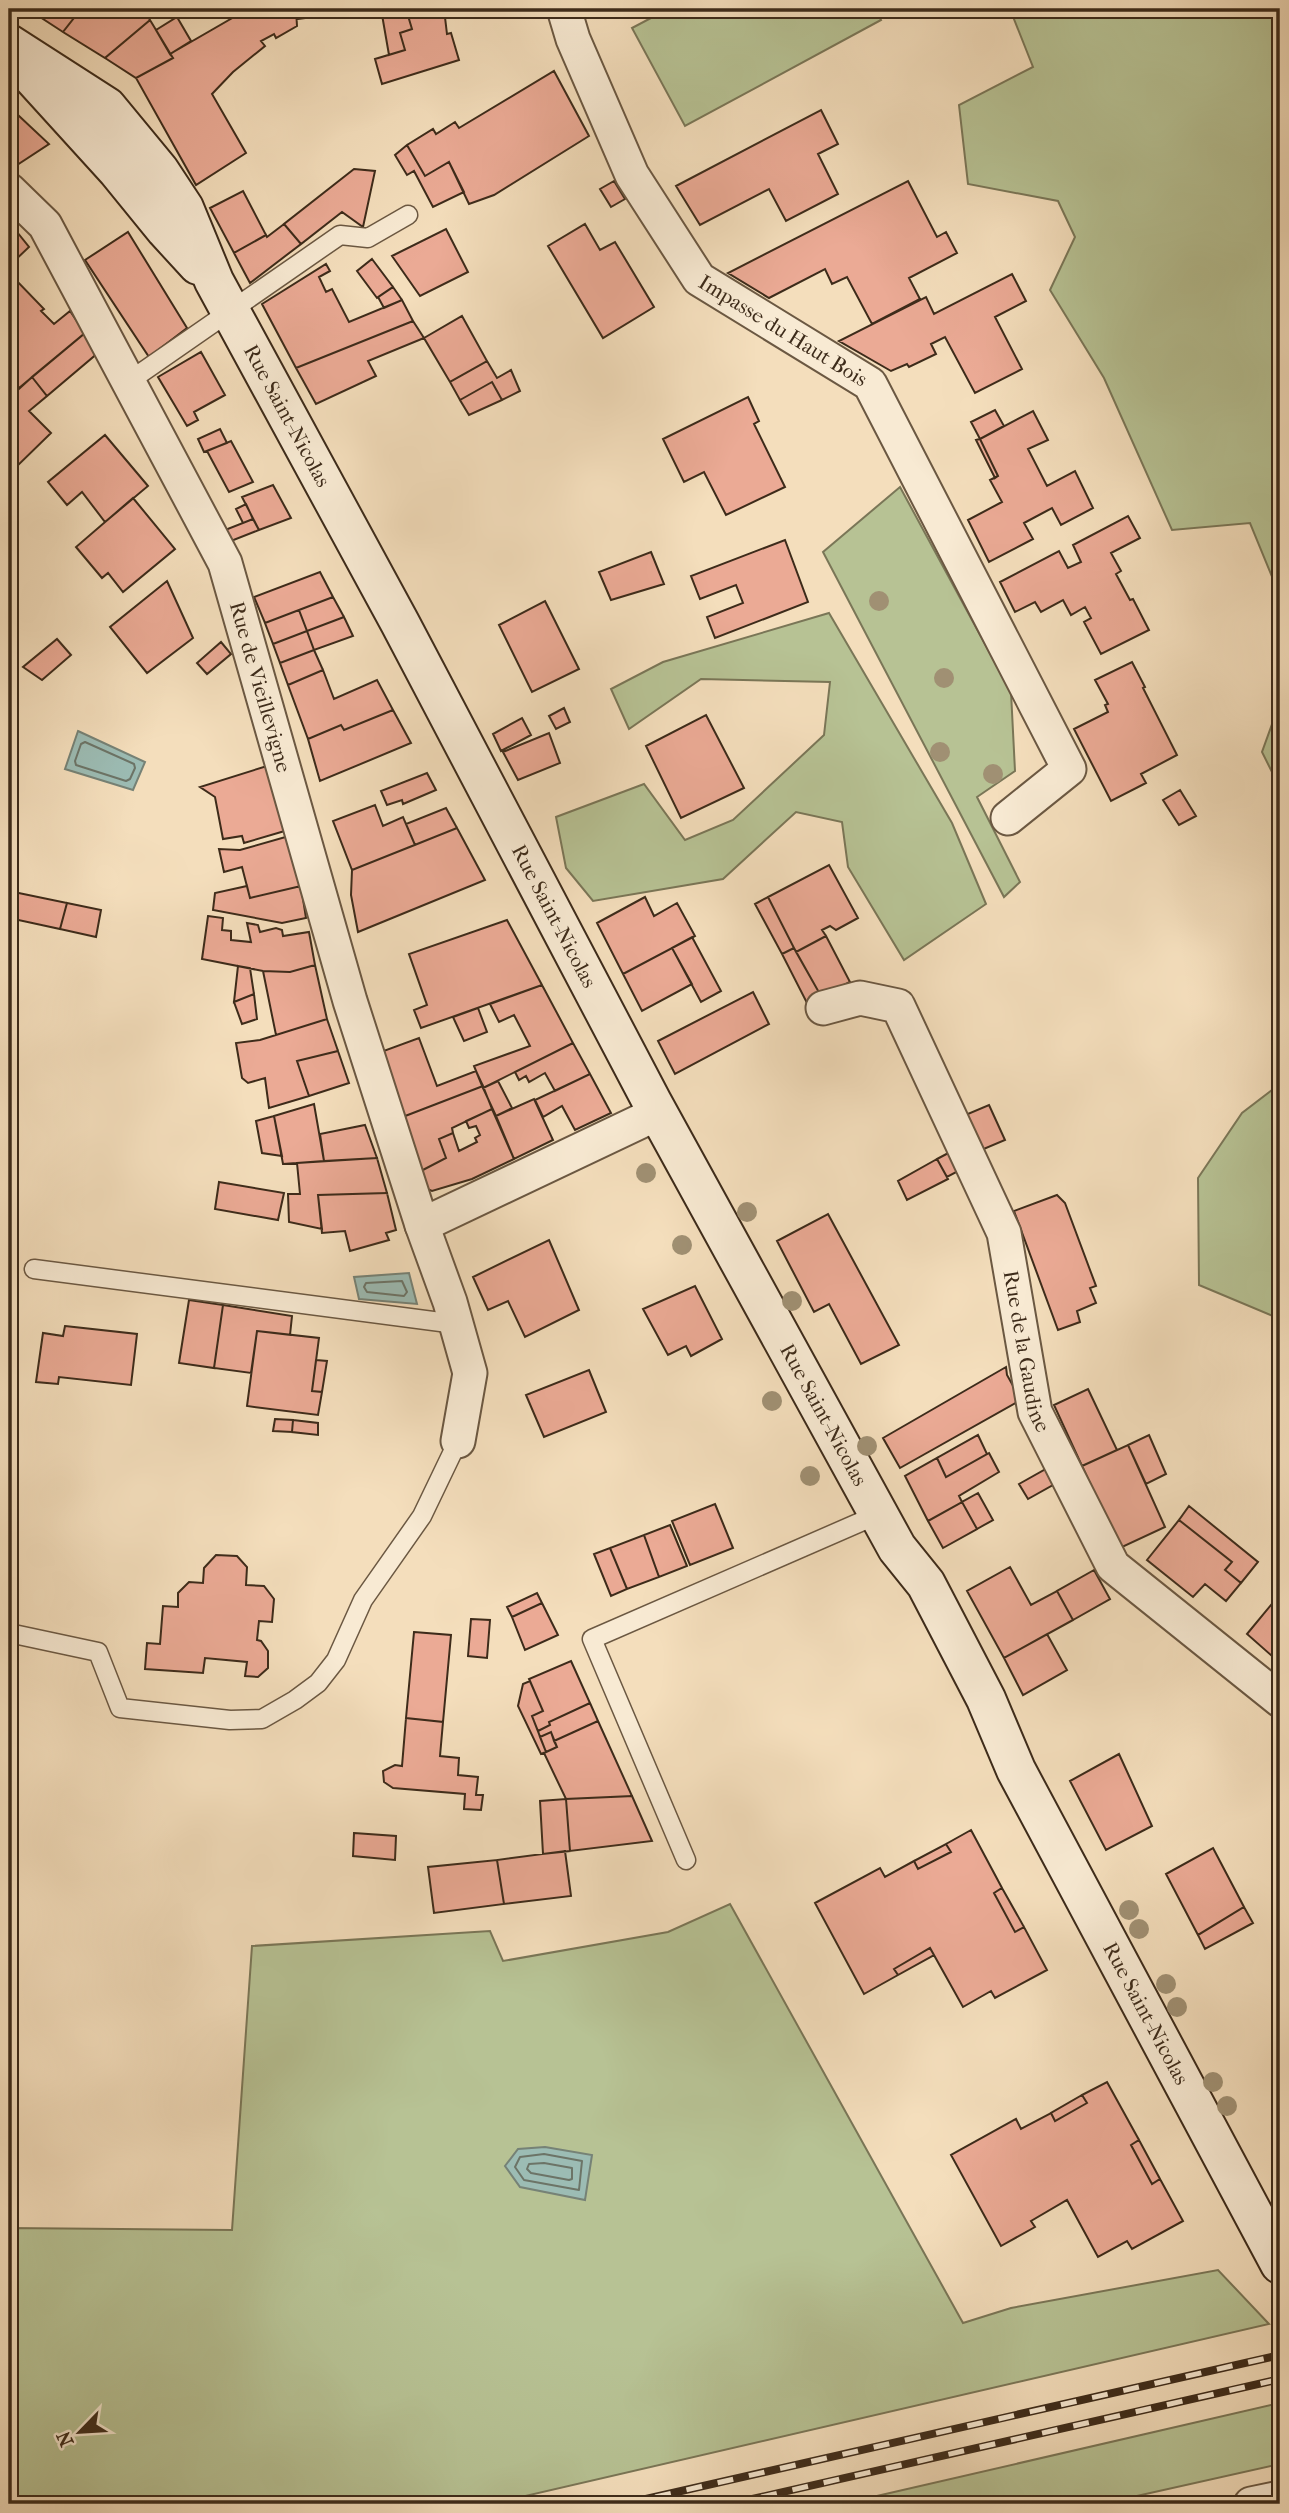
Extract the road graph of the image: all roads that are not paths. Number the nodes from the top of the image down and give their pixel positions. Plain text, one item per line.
1 (564, 9) edge
2 (9, 47) edge
3 (9, 190) edge
4 (408, 215) dead end
5 (222, 297) junction
6 (128, 382) junction
7 (1008, 818) dead end
8 (823, 1007) dead end
9 (658, 1113) junction
10 (422, 1225) junction
11 (34, 1269) dead end
12 (456, 1324) junction
13 (458, 1441) joint
14 (879, 1514) junction
15 (9, 1633) edge
16 (1280, 1699) edge
17 (686, 1860) dead end
18 (1279, 2259) edge
19 (1280, 2498) edge
20 (1251, 2504) edge

1 - 7 street, Impasse du Haut Bois
2 - 5 main road, Rue Saint-Nicolas
3 - 6 street, Rue de Vieillevigne
4 - 5 lane
5 - 6 lane
5 - 9 main road, Rue Saint-Nicolas
6 - 10 street, Rue de Vieillevigne
8 - 16 street, Rue de la Gaudine
9 - 10 street
9 - 14 main road, Rue Saint-Nicolas
10 - 12 street, Rue de Vieillevigne
11 - 12 lane
12 - 13 street, Rue de Vieillevigne
13 - 15 lane
14 - 17 lane
14 - 18 main road, Rue Saint-Nicolas
19 - 20 street

